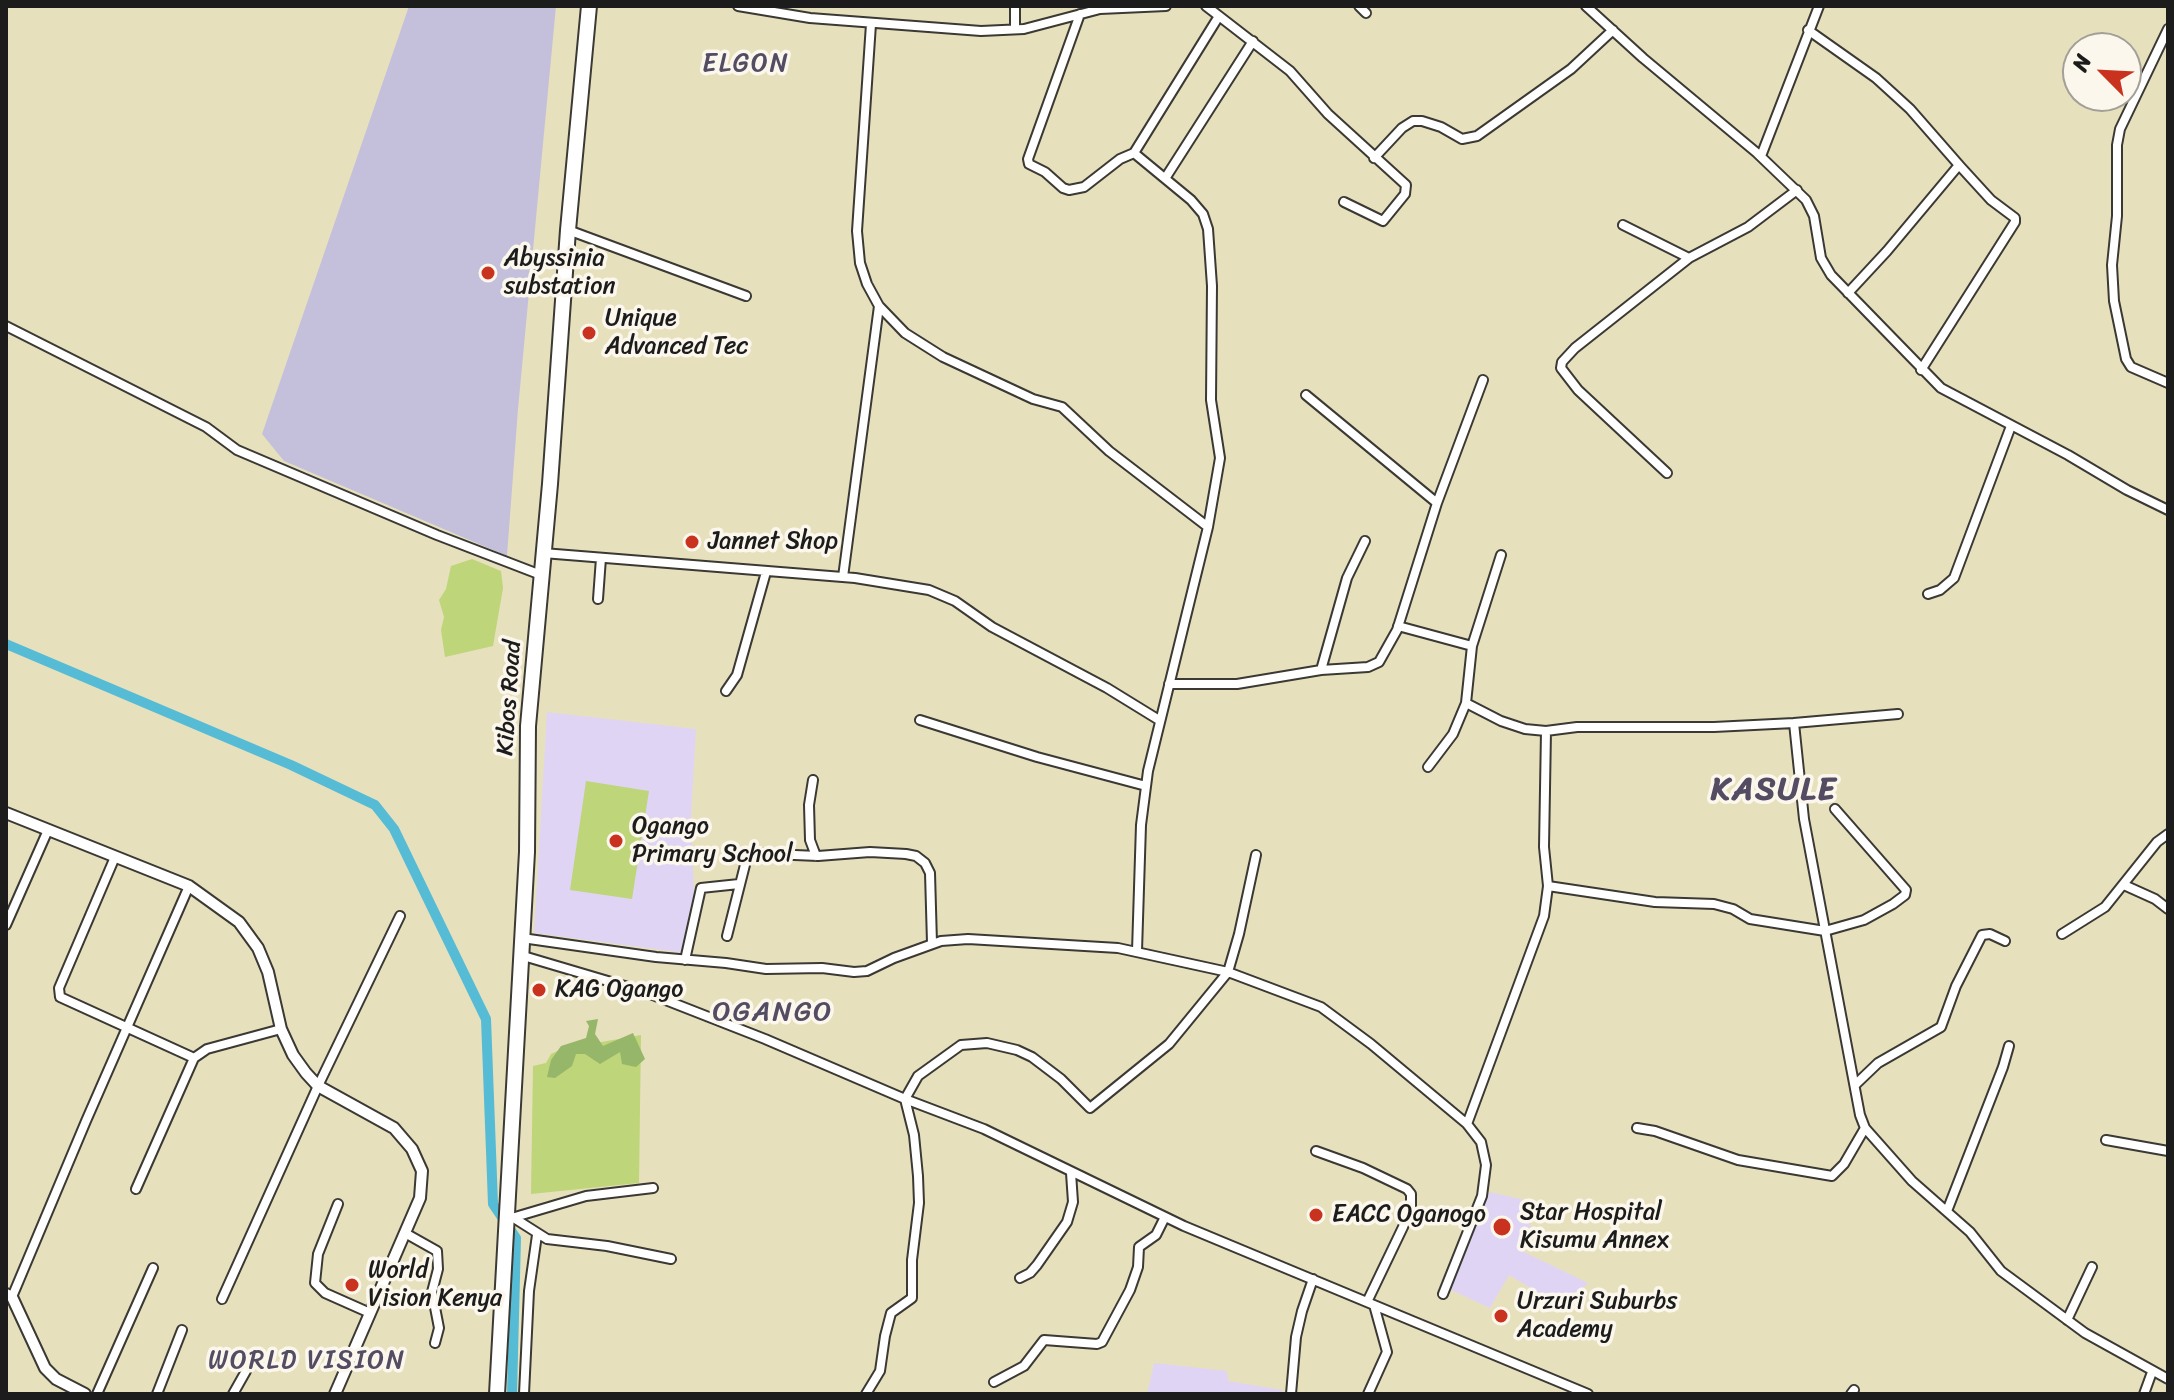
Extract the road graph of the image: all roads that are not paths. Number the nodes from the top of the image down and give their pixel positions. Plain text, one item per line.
1 (589, 6) edge
2 (738, 6) edge
3 (1015, 6) edge
4 (1166, 6) edge
5 (1206, 6) edge
6 (1586, 6) edge
7 (1819, 6) edge
8 (1080, 14) junction
9 (1219, 16) junction
10 (871, 24) junction
11 (1015, 29) junction
12 (2168, 29) edge
13 (1613, 30) junction
14 (1808, 30) junction
15 (1253, 41) junction
16 (1134, 153) junction
17 (1761, 156) junction
18 (1374, 158) junction
19 (1959, 165) junction
20 (1166, 177) junction
21 (1797, 190) junction
22 (1344, 202) dead end
23 (1623, 225) dead end
24 (568, 230) junction
25 (1689, 258) junction
26 (1848, 293) junction
27 (746, 296) dead end
28 (879, 306) junction
29 (6, 326) edge
30 (1921, 370) junction
31 (1483, 380) dead end
32 (2168, 383) edge
33 (1306, 395) dead end
34 (2011, 426) junction
35 (1667, 473) dead end
36 (1437, 503) junction
37 (2168, 510) edge
38 (1208, 527) junction
39 (1365, 541) dead end
40 (543, 553) junction
41 (1501, 555) dead end
42 (601, 558) junction
43 (766, 572) junction
44 (541, 575) junction
45 (843, 577) junction
46 (1928, 594) dead end
47 (598, 599) dead end
48 (1398, 626) junction
49 (1472, 646) junction
50 (1321, 670) junction
51 (1169, 684) junction
52 (726, 691) dead end
53 (1466, 703) junction
54 (1898, 714) dead end
55 (920, 720) dead end
56 (1159, 720) junction
57 (1794, 723) junction
58 (1546, 731) junction
59 (1428, 767) dead end
60 (813, 780) dead end
61 (1146, 786) junction
62 (1835, 809) dead end
63 (6, 813) edge
64 (48, 830) junction
65 (2168, 834) edge
66 (1256, 855) dead end
67 (816, 856) junction
68 (115, 857) junction
69 (739, 884) junction
70 (2124, 885) junction
71 (189, 886) junction
72 (1548, 886) junction
73 (2168, 909) edge
74 (400, 916) dead end
75 (6, 925) edge
76 (1825, 931) junction
77 (2062, 934) dead end
78 (727, 936) dead end
79 (521, 938) junction
80 (2005, 941) dead end
81 (932, 943) junction
82 (1137, 951) junction
83 (520, 954) junction
84 (685, 960) junction
85 (1228, 972) junction
86 (127, 1029) junction
87 (281, 1029) junction
88 (2009, 1046) dead end
89 (194, 1058) junction
90 (1855, 1085) junction
91 (318, 1086) junction
92 (905, 1099) junction
93 (1467, 1124) junction
94 (1637, 1128) dead end
95 (1865, 1128) junction
96 (2106, 1140) dead end
97 (1316, 1151) dead end
98 (2168, 1151) edge
99 (1071, 1173) junction
100 (653, 1188) dead end
101 (136, 1189) dead end
102 (338, 1204) dead end
103 (1947, 1211) junction
104 (509, 1214) junction
105 (1165, 1217) junction
106 (405, 1233) junction
107 (537, 1235) junction
108 (671, 1259) dead end
109 (2092, 1267) dead end
110 (153, 1268) dead end
111 (1020, 1278) dead end
112 (1313, 1279) junction
113 (1443, 1294) dead end
114 (9, 1296) edge
115 (222, 1299) dead end
116 (1370, 1304) junction
117 (370, 1313) junction
118 (2067, 1320) junction
119 (182, 1330) dead end
120 (435, 1343) dead end
121 (246, 1371) dead end
122 (2152, 1372) junction
123 (2168, 1379) edge
124 (994, 1382) dead end
125 (85, 1394) edge
126 (97, 1394) edge
127 (157, 1394) edge
128 (233, 1394) edge
129 (335, 1394) edge
130 (497, 1394) edge
131 (524, 1394) edge
132 (866, 1394) edge
133 (1291, 1394) edge
134 (1368, 1394) edge
135 (1588, 1394) edge
136 (2144, 1394) edge

1 - 24 main road, Kibos Road
2 - 10 street
3 - 11 street
4 - 8 street
5 - 9 street
6 - 13 street
7 - 14 street
8 - 11 street
8 - 16 street
9 - 15 street
9 - 16 street
10 - 11 street
10 - 28 street
12 - 32 street
13 - 17 street
13 - 18 street
14 - 17 street
14 - 19 street
15 - 18 street
15 - 20 street
16 - 20 street
17 - 21 street
18 - 22 street
19 - 26 street
19 - 30 street
20 - 38 street
21 - 25 street
21 - 26 street
23 - 25 street
24 - 27 street
24 - 40 main road, Kibos Road
25 - 35 street
26 - 30 street
28 - 38 street
28 - 45 street
29 - 44 street
30 - 34 street
31 - 36 street
33 - 36 street
34 - 37 street
34 - 46 street
36 - 48 street
38 - 51 street
39 - 50 street
40 - 42 street
40 - 44 main road, Kibos Road
41 - 49 street
42 - 43 street
42 - 47 street
43 - 45 street
43 - 52 street
44 - 79 main road, Kibos Road
45 - 56 street
48 - 49 street
48 - 50 street
49 - 53 street
50 - 51 street
51 - 56 street
53 - 58 street
53 - 59 street
54 - 57 street
55 - 61 street
56 - 61 street
57 - 58 street
57 - 76 street
58 - 72 street
60 - 67 street
61 - 82 street
62 - 76 street
63 - 64 street
64 - 68 street
64 - 75 street
65 - 70 street
66 - 85 street
67 - 69 street
67 - 81 street
68 - 71 street
68 - 86 street
69 - 78 street
69 - 84 street
70 - 73 street
70 - 77 street
71 - 86 street
71 - 87 street
72 - 76 street
72 - 93 street
74 - 91 street
76 - 90 street
79 - 83 main road, Kibos Road
79 - 84 street
80 - 90 street
81 - 82 street
81 - 84 street
82 - 85 street
83 - 92 street
83 - 104 main road, Kibos Road
85 - 92 street
85 - 93 street
86 - 89 street
86 - 114 street
87 - 89 street
87 - 91 street
88 - 103 street
89 - 101 street
90 - 95 street
91 - 106 street
91 - 115 street
92 - 99 street
92 - 132 street
93 - 113 street
94 - 95 street
95 - 103 street
96 - 98 street
97 - 116 street
99 - 105 street
99 - 111 street
100 - 104 street
102 - 117 street
103 - 118 street
104 - 107 street
104 - 130 main road, Kibos Road
105 - 112 street
105 - 124 street
106 - 117 street
106 - 120 street
107 - 108 street
107 - 131 street
109 - 118 street
110 - 126 street
112 - 116 street
112 - 133 street
114 - 125 street
116 - 134 street
116 - 135 street
117 - 129 street
118 - 122 street
119 - 127 street
121 - 128 street
122 - 123 street
122 - 136 street

